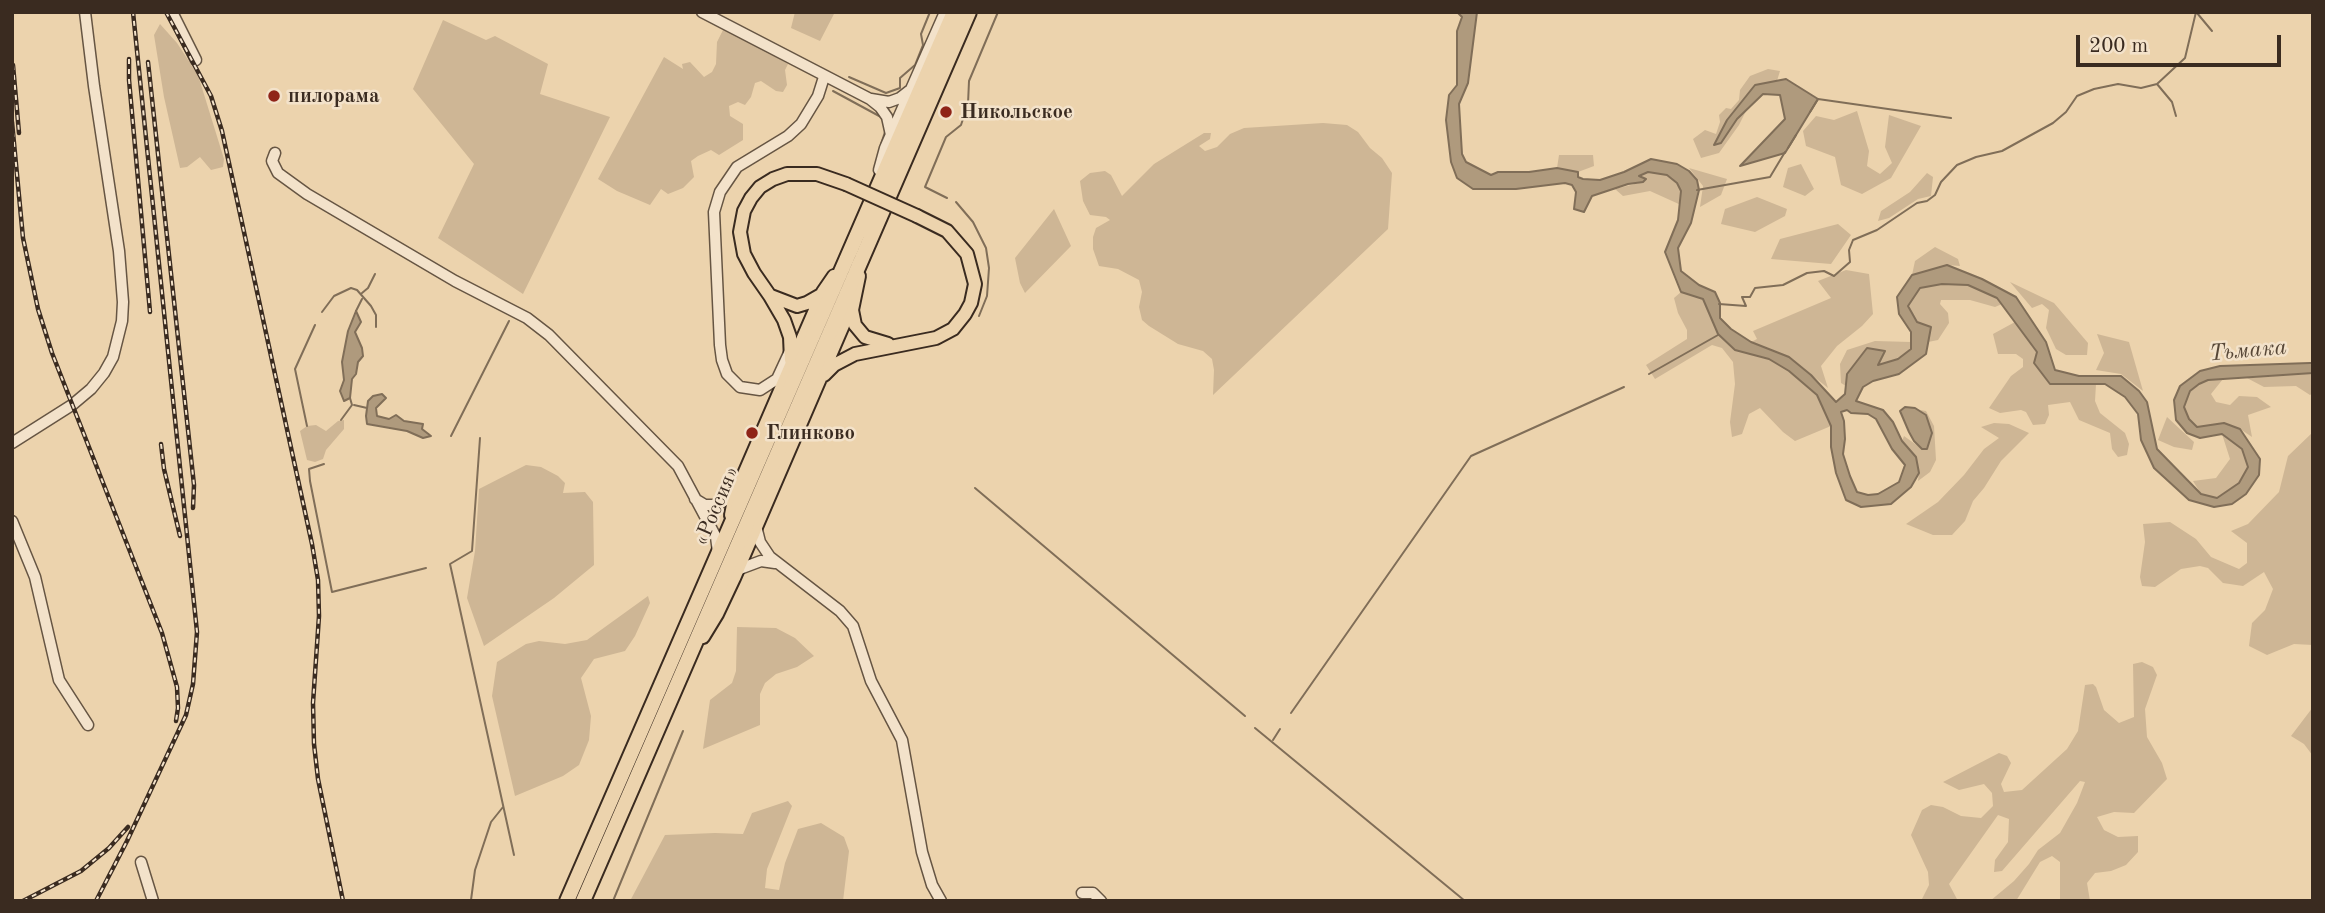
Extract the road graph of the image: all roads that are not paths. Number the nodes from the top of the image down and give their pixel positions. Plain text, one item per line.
1 (85, 12) edge
2 (172, 12) edge
3 (702, 12) edge
4 (945, 12) edge
5 (954, 12) edge
6 (969, 12) edge
7 (196, 60) dead end
8 (824, 77) junction
9 (911, 89) junction
10 (870, 99) junction
11 (891, 135) junction
12 (275, 153) dead end
13 (869, 208) junction
14 (858, 250) junction
15 (823, 292) junction
16 (770, 296) junction
17 (853, 302) junction
18 (895, 346) junction
19 (792, 347) junction
20 (790, 369) junction
21 (817, 384) junction
22 (802, 416) junction
23 (12, 443) edge
24 (773, 463) junction
25 (735, 495) junction
26 (694, 499) junction
27 (12, 521) edge
28 (756, 526) junction
29 (724, 542) junction
30 (718, 558) junction
31 (778, 565) junction
32 (737, 570) junction
33 (688, 661) junction
34 (88, 725) dead end
35 (141, 862) dead end
36 (1082, 893) dead end
37 (153, 901) edge
38 (567, 901) edge
39 (583, 901) edge
40 (941, 901) edge
41 (1101, 901) edge

1 - 23 street
2 - 7 street
3 - 8 street
4 - 9 street
5 - 13 highway, «Россия»
6 - 14 highway, «Россия»
8 - 10 street
8 - 19 street
9 - 10 street
9 - 11 street
10 - 11 street
11 - 13 street
12 - 26 street
13 - 14 highway, «Россия»
14 - 15 main road
14 - 17 main road
14 - 24 highway, «Россия»
14 - 29 highway, «Россия»
15 - 16 main road
15 - 20 main road
16 - 18 main road, bridge
16 - 19 main road
17 - 18 main road
17 - 21 main road
18 - 21 main road
19 - 20 main road
20 - 25 main road
21 - 22 main road
22 - 24 main road
22 - 28 main road
24 - 33 highway, «Россия»
25 - 26 street
25 - 29 main road
26 - 30 street
27 - 34 street
28 - 31 street
28 - 32 main road
29 - 30 highway, «Россия»
30 - 38 highway, «Россия»
31 - 32 street
31 - 40 street
32 - 33 main road
33 - 39 highway, «Россия»
35 - 37 street
36 - 41 street

